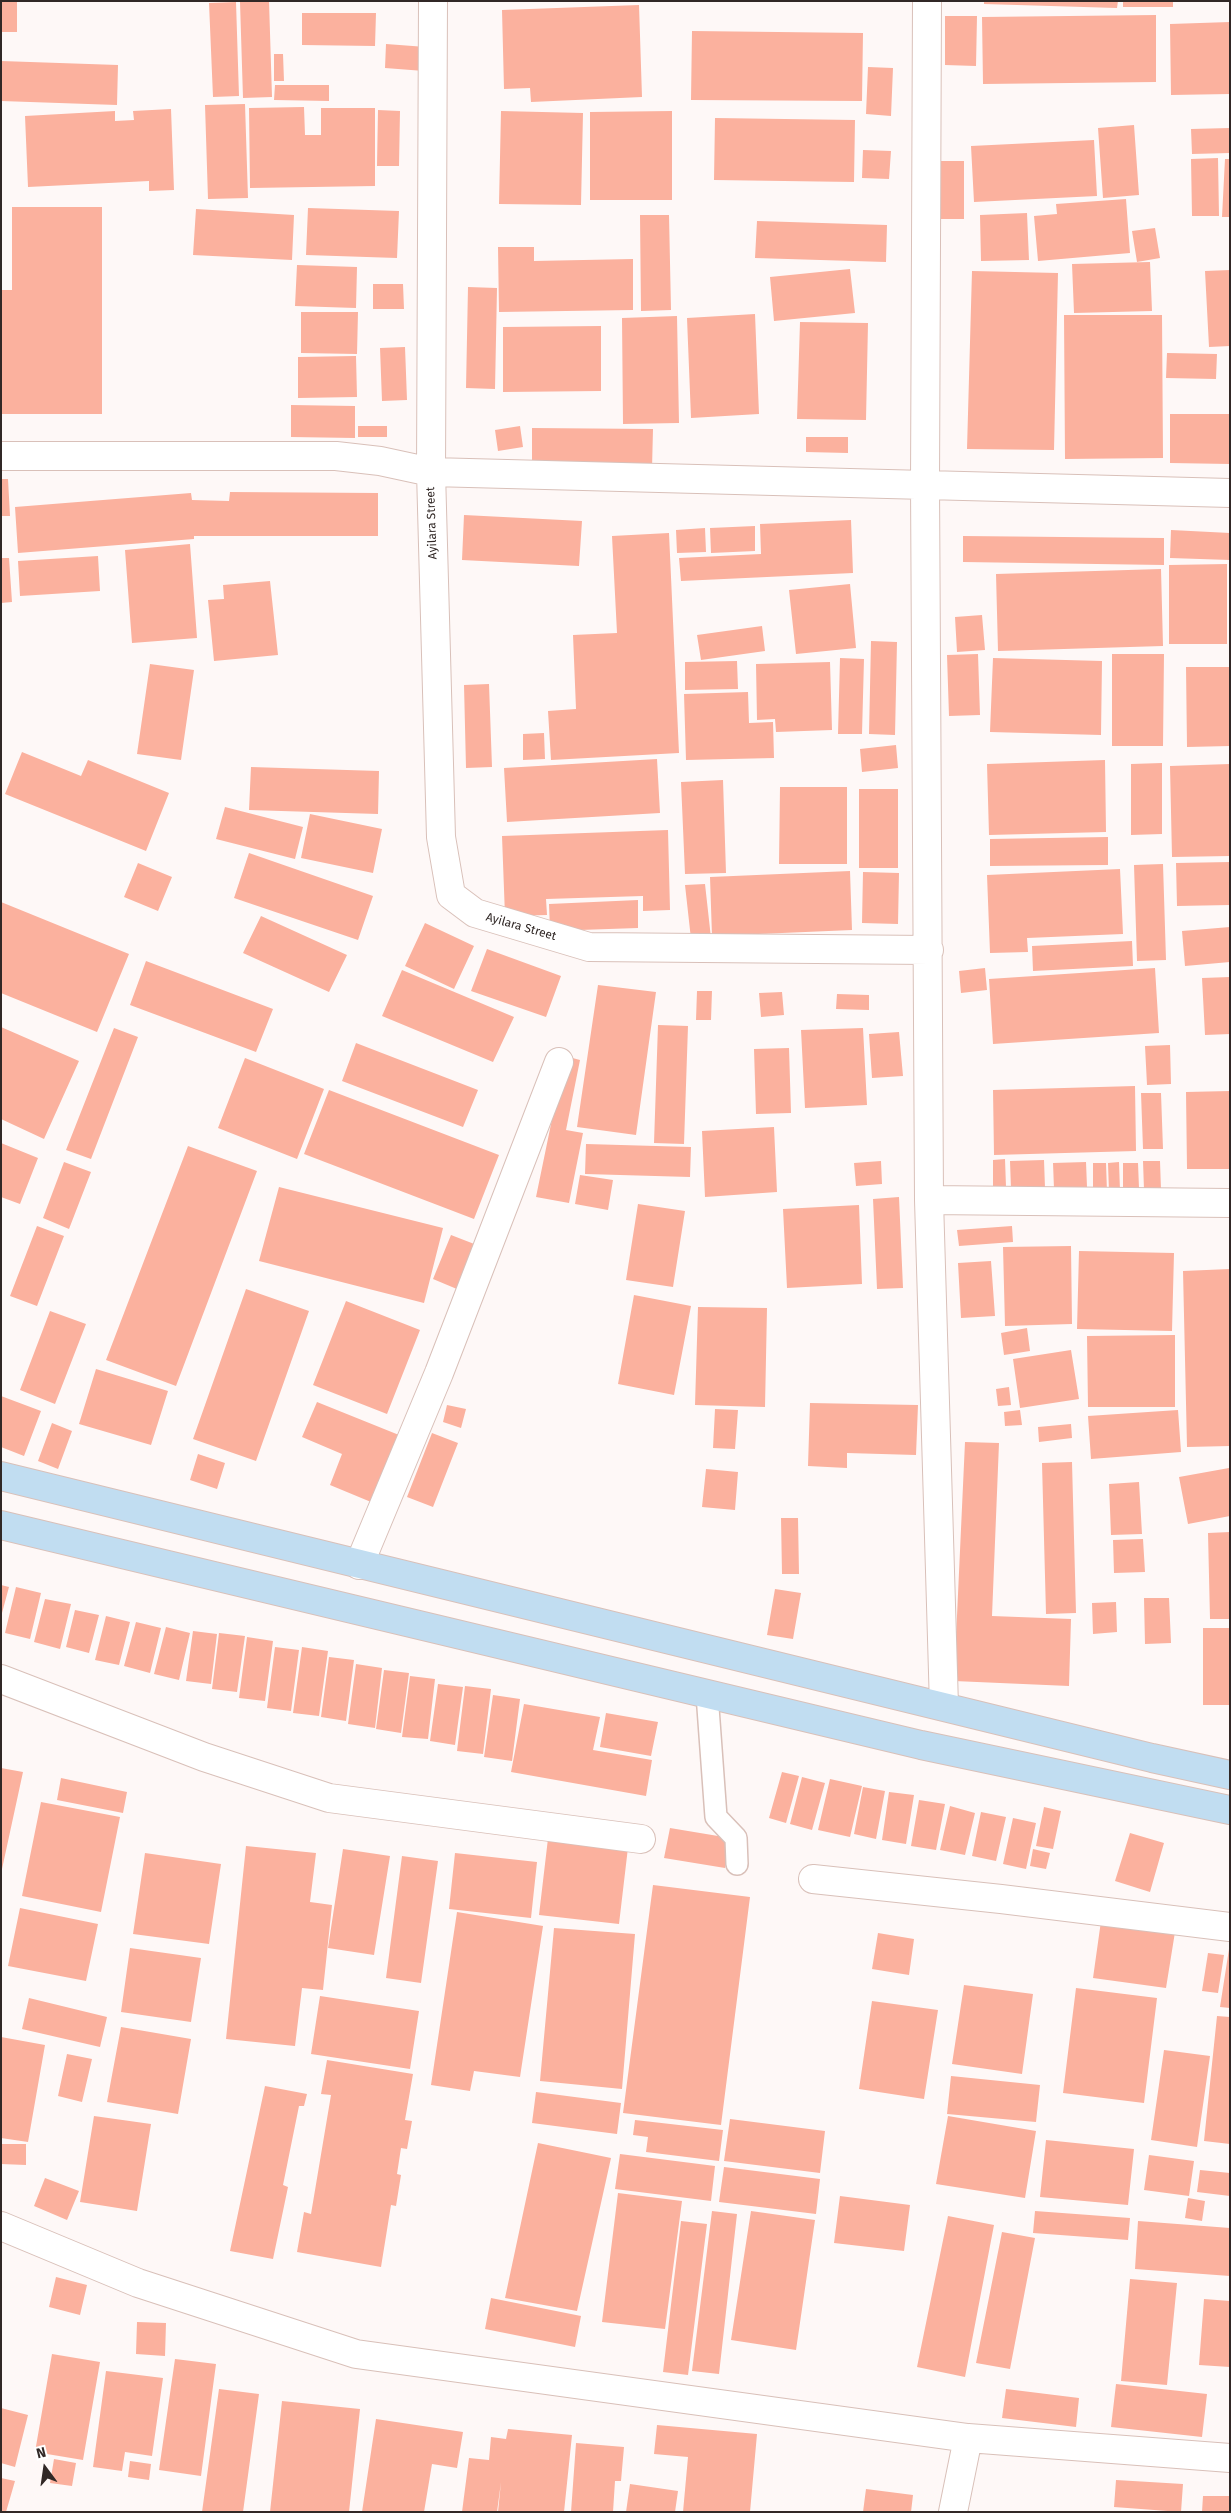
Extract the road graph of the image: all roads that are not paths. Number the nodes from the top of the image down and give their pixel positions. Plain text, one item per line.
1 (433, 1) edge
2 (927, 1) edge
3 (1, 456) edge
4 (431, 472) junction
5 (925, 484) junction
6 (1230, 493) edge
7 (929, 950) junction
8 (559, 1062) dead end
9 (929, 1200) junction
10 (1230, 1203) edge
11 (1, 1476) edge
12 (1, 1525) edge
13 (359, 1564) junction
14 (1, 1679) edge
15 (707, 1694) junction
16 (944, 1706) junction
17 (1230, 1775) edge
18 (1230, 1810) edge
19 (641, 1839) dead end
20 (737, 1864) dead end
21 (813, 1879) dead end
22 (1230, 1927) edge
23 (1, 2226) edge
24 (968, 2438) junction
25 (1230, 2458) edge
26 (953, 2512) edge

1 - 4 street, Ayilara Street
2 - 5 street
3 - 4 street
4 - 5 street
4 - 7 street, Ayilara Street
5 - 6 street
5 - 7 street
7 - 9 street
8 - 13 street
9 - 10 street
9 - 16 street
11 - 13 main road
12 - 15 main road
13 - 16 main road
14 - 19 street
15 - 18 main road
15 - 20 lane
16 - 17 main road
21 - 22 street
23 - 24 street
24 - 25 street
24 - 26 street

